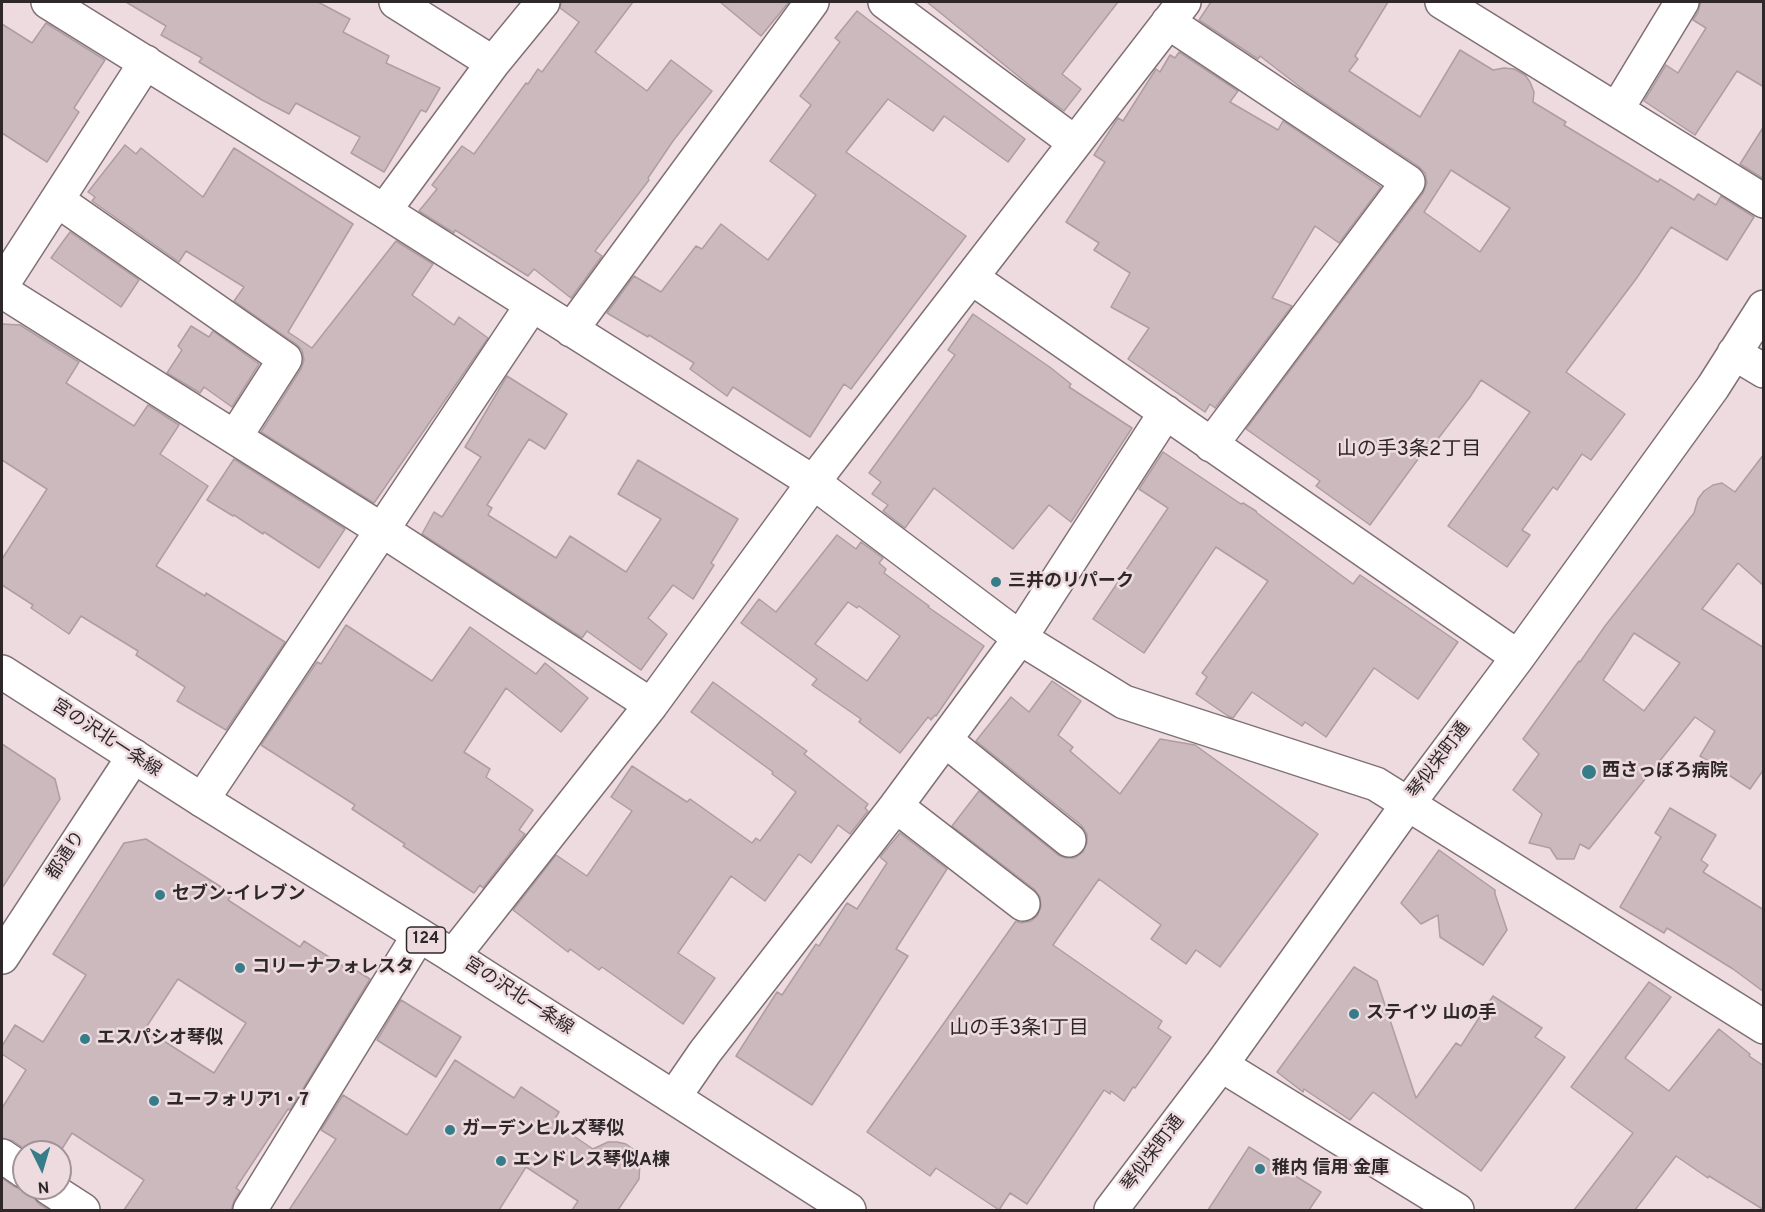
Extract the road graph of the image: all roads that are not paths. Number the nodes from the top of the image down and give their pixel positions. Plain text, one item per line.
1 (48, 2) edge
2 (396, 2) edge
3 (543, 2) edge
4 (812, 2) edge
5 (885, 2) edge
6 (1442, 2) edge
7 (1682, 2) edge
8 (1176, 12) edge
9 (146, 62) junction
10 (493, 63) junction
11 (1617, 109) junction
12 (1074, 142) junction
13 (57, 200) junction
14 (1764, 201) edge
15 (384, 211) junction
16 (972, 278) junction
17 (2, 285) edge
18 (2, 291) edge
19 (532, 305) junction
20 (1764, 307) edge
21 (571, 330) junction
22 (1734, 353) junction
23 (1764, 371) edge
24 (1166, 412) junction
25 (235, 437) junction
26 (1211, 445) junction
27 (813, 482) junction
28 (382, 530) junction
29 (1020, 638) junction
30 (1518, 657) junction
31 (2, 672) edge
32 (651, 705) junction
33 (945, 740) junction
34 (134, 756) junction
35 (202, 800) junction
36 (1408, 804) junction
37 (896, 806) junction
38 (1070, 840) dead end
39 (1023, 904) dead end
40 (419, 935) junction
41 (453, 956) junction
42 (2, 957) edge
43 (1764, 1027) edge
44 (1221, 1065) junction
45 (674, 1097) junction
46 (68, 1200) edge
47 (83, 1210) edge
48 (250, 1210) edge
49 (849, 1210) edge
50 (1111, 1210) edge
51 (1457, 1210) edge

1 - 9 street
2 - 10 street
3 - 10 street
4 - 21 street
5 - 12 street
6 - 11 street
7 - 11 street
8 - 12 street
8 - 26 street
9 - 13 street
9 - 15 street
10 - 15 street
11 - 14 street
12 - 16 street
13 - 17 street
13 - 25 street
15 - 19 street
16 - 24 street
16 - 27 street
18 - 25 street
19 - 21 street
19 - 28 street
20 - 22 street, 琴似栄町通
21 - 27 street
22 - 23 street
22 - 30 street, 琴似栄町通
24 - 26 street
24 - 29 street
25 - 28 street
26 - 30 street
27 - 29 street
27 - 32 street
28 - 32 street
28 - 35 street
29 - 33 street
29 - 36 street
30 - 36 street, 琴似栄町通
31 - 34 street, 宮の沢北一条線 / 124
32 - 41 street
33 - 37 street
33 - 38 street
34 - 35 street, 宮の沢北一条線 / 124
34 - 42 street, 都通り
35 - 40 street, 宮の沢北一条線 / 124
36 - 43 street
36 - 44 street, 琴似栄町通
37 - 39 street
37 - 45 street
40 - 41 street, 宮の沢北一条線 / 124
40 - 48 street
41 - 45 street, 宮の沢北一条線 / 124
44 - 50 street, 琴似栄町通
44 - 51 street
45 - 49 street, 宮の沢北一条線 / 124
46 - 47 street

